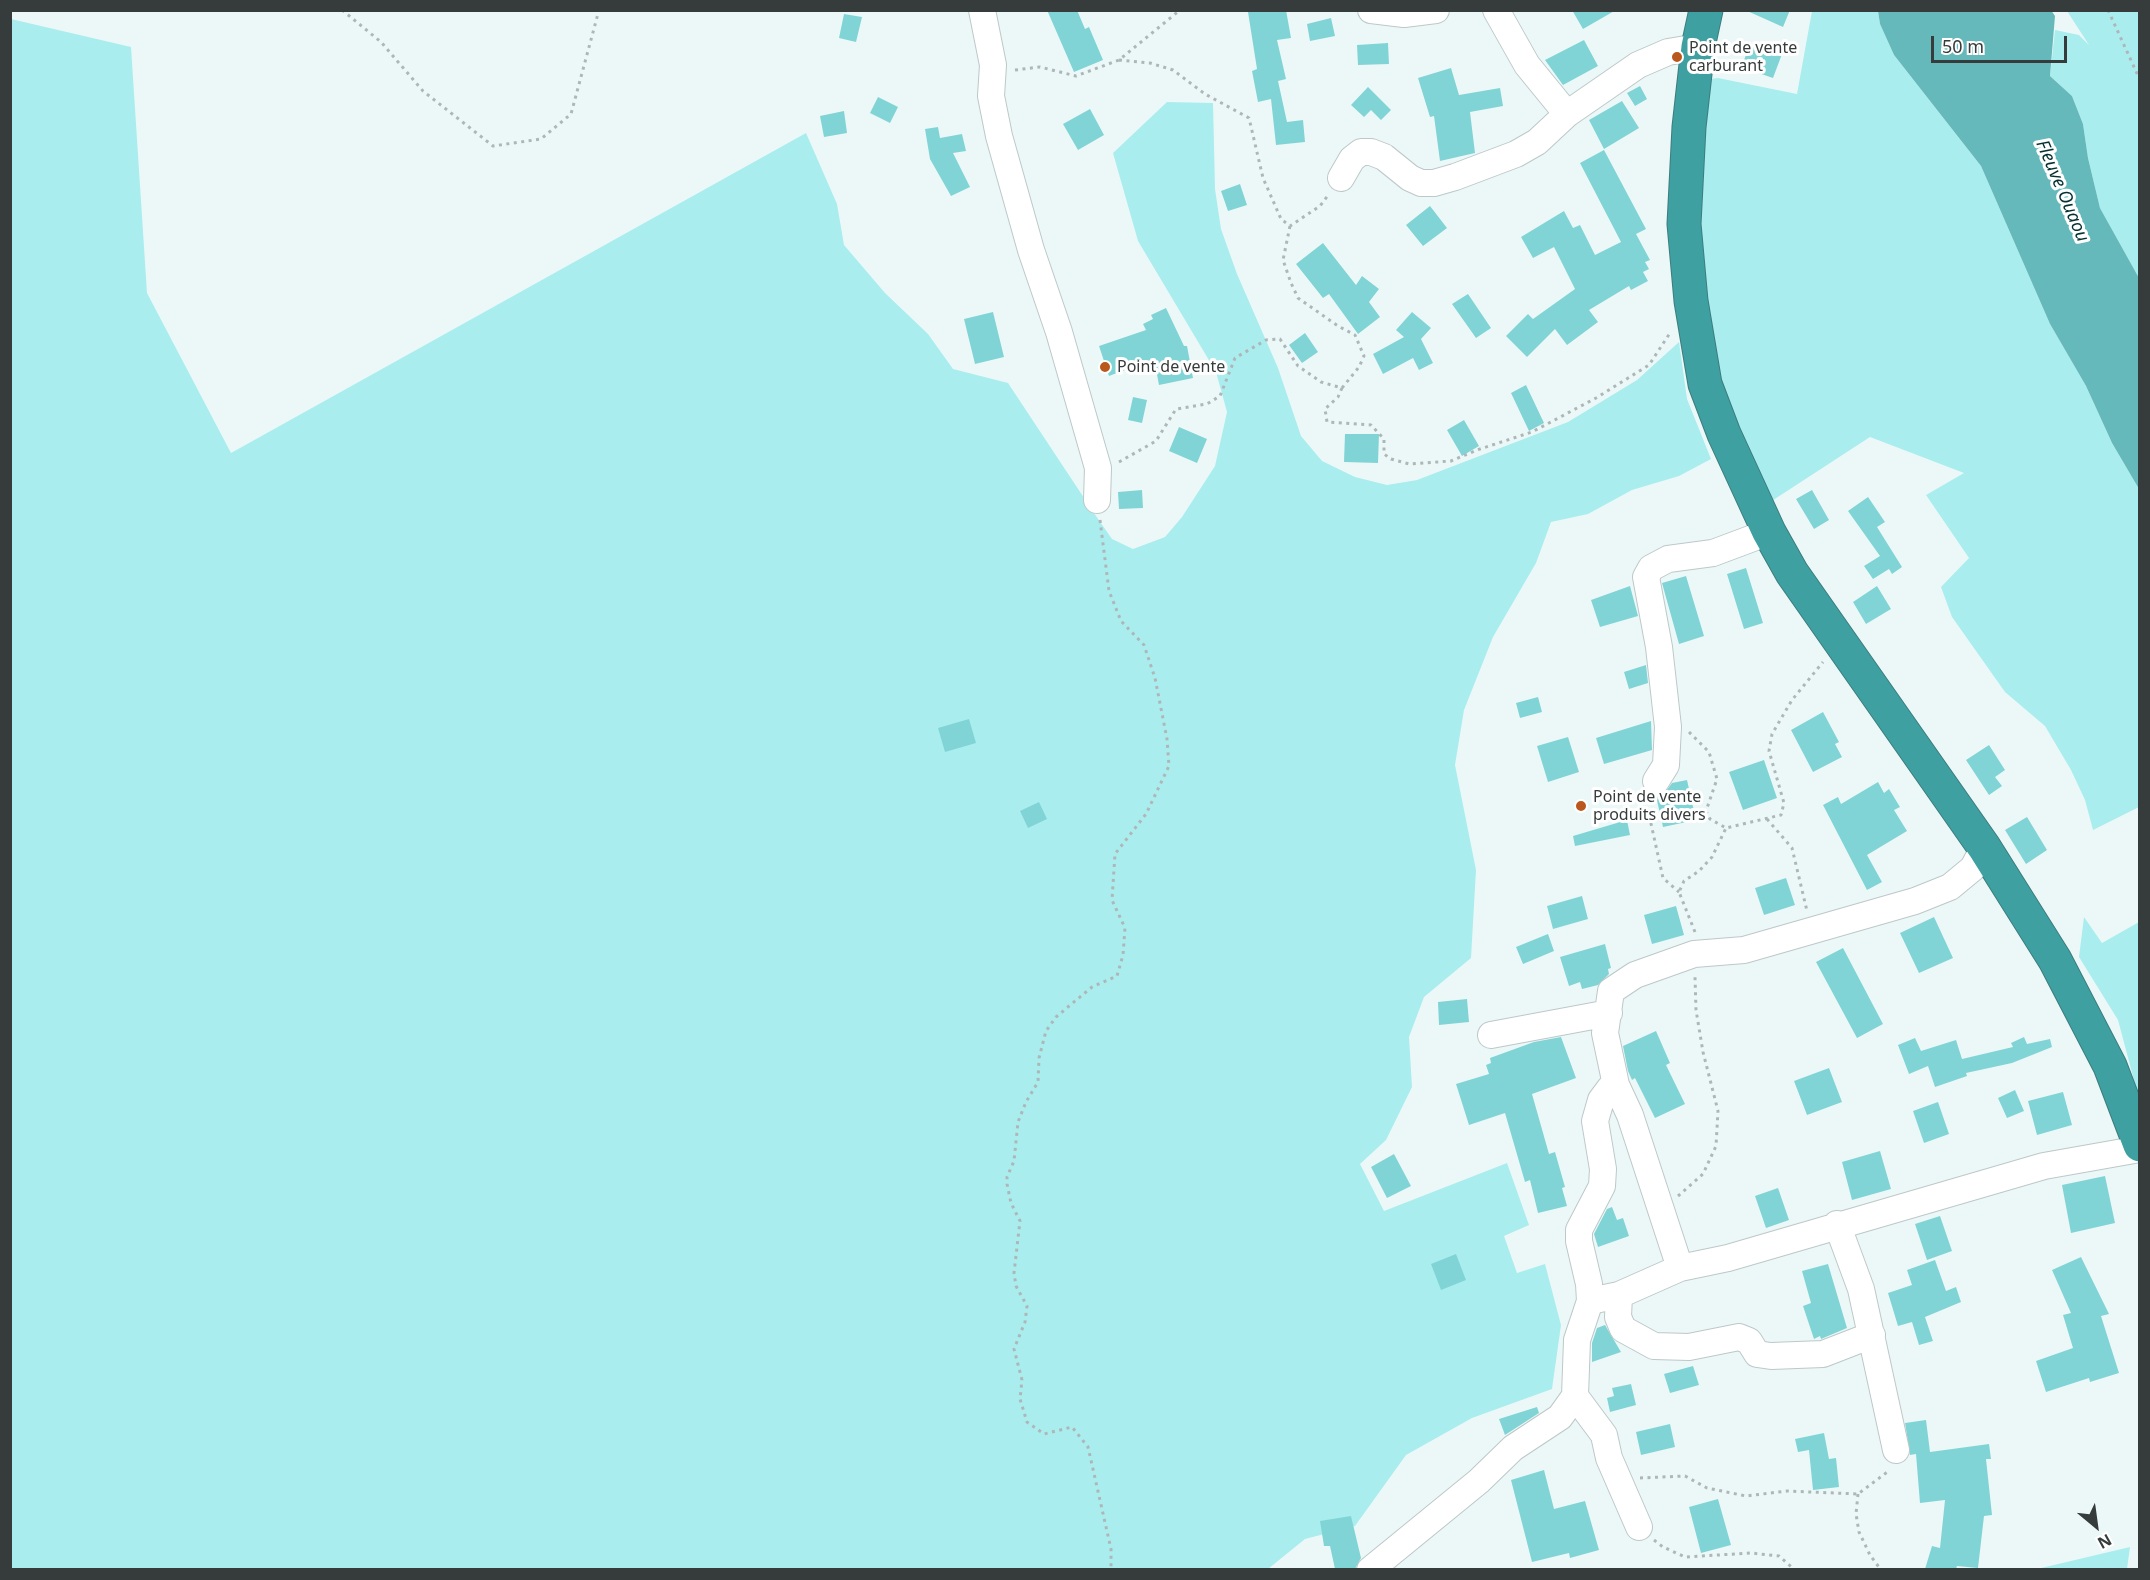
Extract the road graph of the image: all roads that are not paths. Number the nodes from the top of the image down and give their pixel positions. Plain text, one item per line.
1 (982, 10) edge
2 (1371, 10) edge
3 (1436, 10) edge
4 (1496, 10) edge
5 (1706, 10) edge
6 (1698, 47) junction
7 (1567, 114) junction
8 (1341, 178) road end
9 (1097, 500) road end
10 (1769, 532) junction
11 (1656, 781) road end
12 (1984, 847) junction
13 (1609, 1013) junction
14 (1491, 1035) dead end
15 (1616, 1086) junction
16 (2139, 1147) edge
17 (1837, 1224) junction
18 (1680, 1268) junction
19 (1619, 1295) junction
20 (1590, 1301) junction
21 (1872, 1335) junction
22 (1575, 1396) junction
23 (1896, 1450) road end
24 (1639, 1527) road end
25 (1370, 1569) edge

1 - 9 street
2 - 3 street
4 - 7 street
5 - 6 highway
6 - 7 street
6 - 10 highway
7 - 8 street
10 - 11 street
10 - 12 highway
12 - 13 street
12 - 16 highway
13 - 14 street
13 - 15 street
15 - 18 street
15 - 20 street
16 - 17 street
17 - 18 street
17 - 21 street
18 - 19 street
19 - 20 street
19 - 21 street
20 - 22 street
21 - 23 street
22 - 24 street
22 - 25 street

